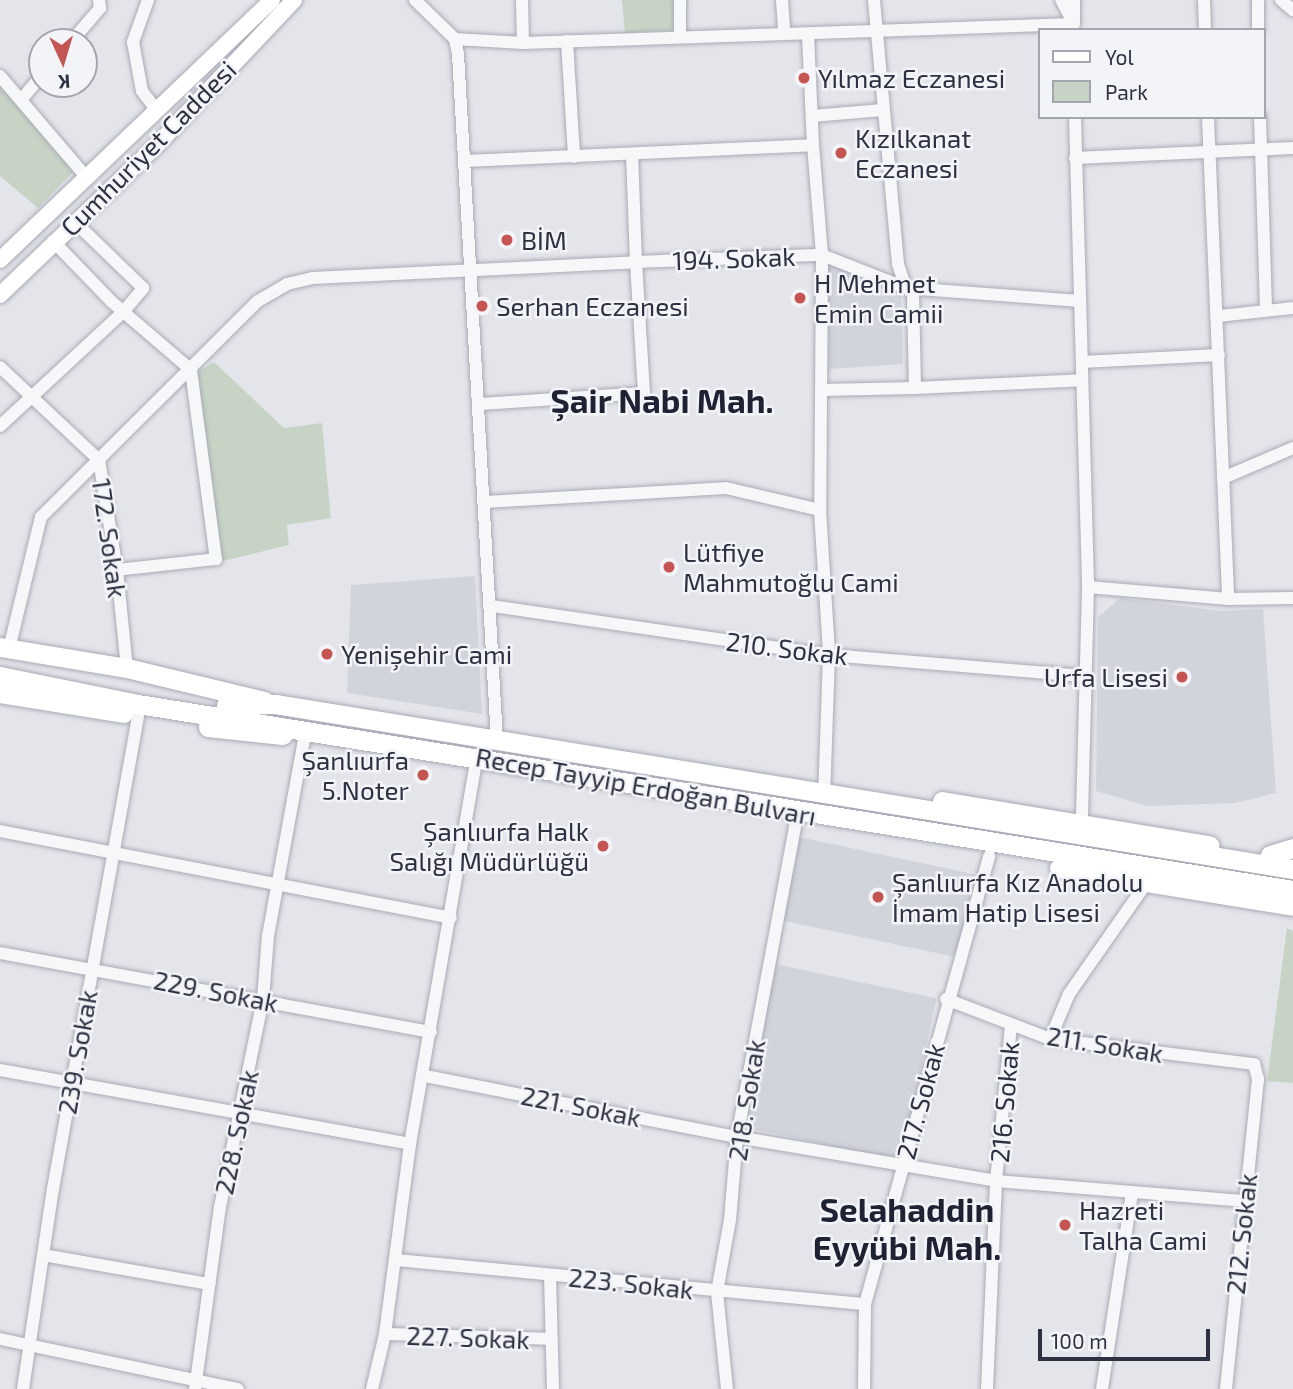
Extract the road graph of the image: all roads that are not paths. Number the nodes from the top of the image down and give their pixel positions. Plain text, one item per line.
1 (99, 0) edge
2 (148, 0) edge
3 (272, 0) edge
4 (294, 0) edge
5 (415, 0) edge
6 (523, 0) edge
7 (680, 0) edge
8 (782, 0) edge
9 (874, 0) edge
10 (1061, 0) edge
11 (1074, 0) edge
12 (1205, 0) edge
13 (1258, 0) edge
14 (1280, 0) edge
15 (1293, 10) edge
16 (1074, 27) edge
17 (83, 28) edge
18 (1205, 28) edge
19 (1258, 28) edge
20 (784, 31) junction
21 (876, 32) junction
22 (808, 34) junction
23 (680, 36) junction
24 (455, 39) junction
25 (567, 41) junction
26 (523, 43) junction
27 (0, 76) edge
28 (28, 91) edge
29 (20, 100) junction
30 (883, 110) junction
31 (157, 111) junction
32 (812, 116) junction
33 (1075, 119) edge
34 (1208, 119) edge
35 (1260, 119) edge
36 (813, 145) junction
37 (1293, 148) edge
38 (1261, 149) junction
39 (1210, 152) junction
40 (632, 154) junction
41 (574, 157) junction
42 (1075, 158) junction
43 (465, 161) junction
44 (87, 178) junction
45 (75, 222) junction
46 (53, 242) junction
47 (822, 255) junction
48 (0, 260) edge
49 (636, 262) junction
50 (470, 272) junction
51 (910, 288) junction
52 (0, 295) edge
53 (1077, 301) junction
54 (1293, 308) edge
55 (1266, 310) junction
56 (124, 311) junction
57 (1219, 316) junction
58 (1219, 355) junction
59 (1082, 362) junction
60 (0, 367) edge
61 (191, 370) junction
62 (1082, 380) junction
63 (915, 388) junction
64 (821, 390) junction
65 (33, 398) junction
66 (478, 404) junction
67 (0, 426) edge
68 (1293, 447) edge
69 (99, 460) junction
70 (1223, 478) junction
71 (485, 502) junction
72 (820, 510) junction
73 (117, 570) junction
74 (1088, 587) junction
75 (1293, 598) edge
76 (1228, 599) junction
77 (492, 607) junction
78 (3, 654) edge
79 (829, 655) junction
80 (127, 668) junction
81 (0, 676) edge
82 (1084, 676) junction
83 (0, 693) edge
84 (275, 704) junction
85 (138, 715) junction
86 (306, 728) junction
87 (498, 741) junction
88 (477, 757) junction
89 (834, 796) junction
90 (798, 812) junction
91 (849, 820) junction
92 (1082, 824) junction
93 (0, 831) edge
94 (1293, 848) edge
95 (1270, 855) junction
96 (110, 856) junction
97 (989, 856) junction
98 (1293, 858) edge
99 (1293, 869) edge
100 (1147, 882) junction
101 (278, 886) junction
102 (1293, 890) edge
103 (1293, 906) edge
104 (451, 918) junction
105 (0, 953) edge
106 (92, 968) junction
107 (263, 999) junction
108 (946, 999) junction
109 (1011, 1025) junction
110 (431, 1032) junction
111 (1050, 1040) junction
112 (0, 1070) edge
113 (425, 1076) junction
114 (1258, 1079) joint
115 (73, 1083) junction
116 (241, 1112) junction
117 (737, 1137) junction
118 (410, 1144) junction
119 (903, 1166) junction
120 (996, 1181) junction
121 (1132, 1194) junction
122 (1243, 1201) junction
123 (43, 1255) junction
124 (397, 1260) junction
125 (550, 1275) junction
126 (209, 1284) junction
127 (717, 1292) junction
128 (865, 1304) junction
129 (385, 1334) junction
130 (0, 1339) edge
131 (550, 1339) junction
132 (30, 1343) junction
133 (195, 1384) edge
134 (23, 1389) edge
135 (238, 1389) edge
136 (372, 1389) edge
137 (552, 1389) edge
138 (727, 1389) edge
139 (864, 1389) edge
140 (987, 1389) edge
141 (1102, 1389) edge
142 (1226, 1389) edge

1 - 17 street
2 - 31 street
3 - 31 main road, Cumhuriyet Caddesi
4 - 45 main road, Cumhuriyet Caddesi
5 - 24 street
6 - 26 street
7 - 23 street
8 - 20 street
9 - 21 street
10 - 16 street
11 - 16 street
12 - 18 street
13 - 19 street
14 - 15 street
16 - 21 street
20 - 22 street
20 - 23 street
21 - 22 street
21 - 30 street
22 - 32 street
23 - 25 street
24 - 26 street
24 - 43 street
25 - 26 street
25 - 41 street
27 - 29 street
28 - 29 street
29 - 44 street
30 - 32 street
30 - 51 street
31 - 44 main road, Cumhuriyet Caddesi
32 - 36 street
33 - 42 street
34 - 39 street
35 - 38 street
36 - 40 street
36 - 47 street
37 - 38 street
38 - 39 street
38 - 55 street
39 - 42 street
39 - 57 street
40 - 41 street
40 - 49 street
41 - 43 street
42 - 53 street
43 - 50 street
44 - 48 main road, Cumhuriyet Caddesi
45 - 46 main road, Cumhuriyet Caddesi
45 - 56 street
46 - 52 main road, Cumhuriyet Caddesi
46 - 56 street
47 - 49 street, 194. Sokak
47 - 51 street, 194. Sokak
47 - 64 street
49 - 50 street, 194. Sokak
49 - 66 street
50 - 61 street, 194. Sokak
50 - 66 street
51 - 53 street, 194. Sokak
51 - 63 street
53 - 59 street
54 - 55 street
55 - 57 street
56 - 61 street
56 - 65 street
57 - 58 street
58 - 59 street
58 - 70 street
59 - 62 street
60 - 65 street, 172. Sokak
61 - 69 street, 194. Sokak
61 - 73 street
62 - 63 street
62 - 74 street
63 - 64 street
64 - 72 street
65 - 67 street
65 - 69 street, 172. Sokak
66 - 71 street
68 - 70 street
69 - 73 street, 172. Sokak
69 - 78 street, 194. Sokak
70 - 76 street
71 - 72 street
71 - 77 street
72 - 79 street
73 - 80 street, 172. Sokak
74 - 76 street
74 - 82 street
75 - 76 street
77 - 79 street, 210. Sokak
77 - 87 street
78 - 80 highway
78 - 84 highway, Recep Tayyip Erdoğan Bulvarı
79 - 82 street, 210. Sokak
79 - 89 street
80 - 84 highway
81 - 86 highway, Recep Tayyip Erdoğan Bulvarı
82 - 92 street
83 - 85 highway
84 - 87 highway, Recep Tayyip Erdoğan Bulvarı
85 - 86 highway
85 - 96 street, 239. Sokak
86 - 88 highway, Recep Tayyip Erdoğan Bulvarı
86 - 101 street, 228. Sokak
87 - 89 highway, Recep Tayyip Erdoğan Bulvarı
88 - 90 highway, Recep Tayyip Erdoğan Bulvarı
88 - 104 street
89 - 92 highway
89 - 99 highway, Recep Tayyip Erdoğan Bulvarı
90 - 91 highway, Recep Tayyip Erdoğan Bulvarı
90 - 117 street, 218. Sokak
91 - 97 highway
91 - 102 highway, Recep Tayyip Erdoğan Bulvarı
92 - 95 highway
93 - 96 street
94 - 95 highway
95 - 98 highway
96 - 101 street
96 - 106 street, 239. Sokak
97 - 100 highway
97 - 108 street, 217. Sokak
100 - 103 highway
100 - 111 street
101 - 104 street
101 - 107 street, 228. Sokak
104 - 110 street
105 - 106 street, 229. Sokak
106 - 107 street, 229. Sokak
106 - 115 street, 239. Sokak
107 - 110 street, 229. Sokak
107 - 116 street, 228. Sokak
108 - 109 street, 211. Sokak
108 - 119 street, 217. Sokak
109 - 111 street, 211. Sokak
109 - 120 street, 216. Sokak
110 - 113 street
111 - 114 street, 211. Sokak
112 - 115 street
113 - 117 street, 221. Sokak
113 - 118 street
114 - 122 street, 212. Sokak
115 - 116 street
115 - 123 street, 239. Sokak
116 - 118 street
116 - 126 street, 228. Sokak
117 - 119 street, 221. Sokak
117 - 127 street, 218. Sokak
118 - 124 street
119 - 120 street, 221. Sokak
119 - 128 street, 217. Sokak
120 - 121 street, 221. Sokak
120 - 140 street, 216. Sokak
121 - 122 street, 221. Sokak
121 - 141 street
122 - 142 street, 212. Sokak
123 - 126 street
123 - 132 street, 239. Sokak
124 - 125 street, 223. Sokak
124 - 129 street
125 - 127 street, 223. Sokak
125 - 131 street
126 - 133 street, 228. Sokak
127 - 128 street, 223. Sokak
127 - 138 street, 218. Sokak
128 - 139 street, 217. Sokak
129 - 131 street, 227. Sokak
129 - 136 street
130 - 132 street
131 - 137 street
132 - 133 street
132 - 134 street, 239. Sokak
133 - 135 street

